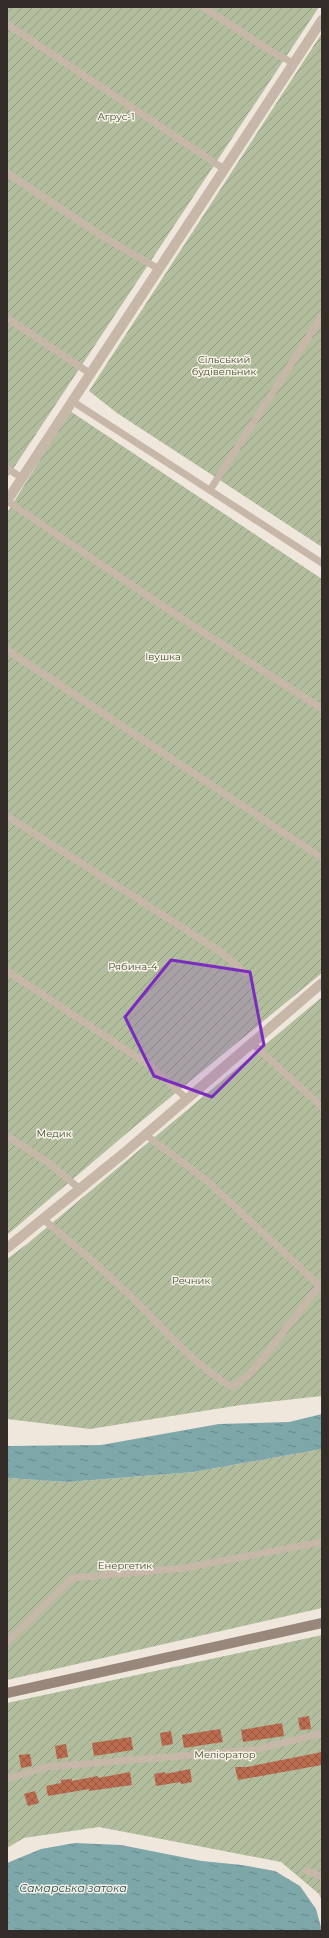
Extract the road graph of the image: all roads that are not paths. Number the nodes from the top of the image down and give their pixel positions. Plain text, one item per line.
1 (203, 7) edge
2 (322, 20) edge
3 (7, 24) edge
4 (293, 63) junction
5 (224, 169) junction
6 (7, 173) edge
7 (159, 269) junction
8 (322, 316) edge
9 (7, 318) edge
10 (91, 374) junction
11 (72, 401) junction
12 (7, 468) edge
13 (22, 478) junction
14 (210, 490) junction
15 (7, 501) edge
16 (322, 563) edge
17 (7, 650) edge
18 (322, 709) edge
19 (7, 816) edge
20 (322, 858) edge
21 (7, 971) edge
22 (245, 973) dead end
23 (322, 983) edge
24 (252, 1043) junction
25 (187, 1099) junction
26 (322, 1106) edge
27 (146, 1135) junction
28 (7, 1136) edge
29 (80, 1189) junction
30 (43, 1219) junction
31 (7, 1248) edge
32 (321, 1285) edge
33 (322, 1542) edge
34 (322, 1623) edge
35 (7, 1642) edge
36 (7, 1693) edge
37 (322, 1733) edge
38 (7, 1779) edge
39 (307, 1871) dead end
40 (322, 1877) edge

1 - 4 lane
2 - 4 street
3 - 5 lane
4 - 5 street
5 - 7 street
6 - 7 lane
7 - 10 street
8 - 14 lane
9 - 10 lane
10 - 11 street
11 - 13 street
11 - 14 lane
12 - 13 lane
13 - 15 street
14 - 16 lane
15 - 18 lane
17 - 20 lane
19 - 22 lane
21 - 25 lane
23 - 24 street
24 - 25 street
24 - 26 lane
25 - 27 street
27 - 29 street
27 - 32 lane
28 - 29 lane
29 - 30 street
30 - 31 street
30 - 32 lane
33 - 35 lane
34 - 36 street
37 - 38 lane
39 - 40 lane

